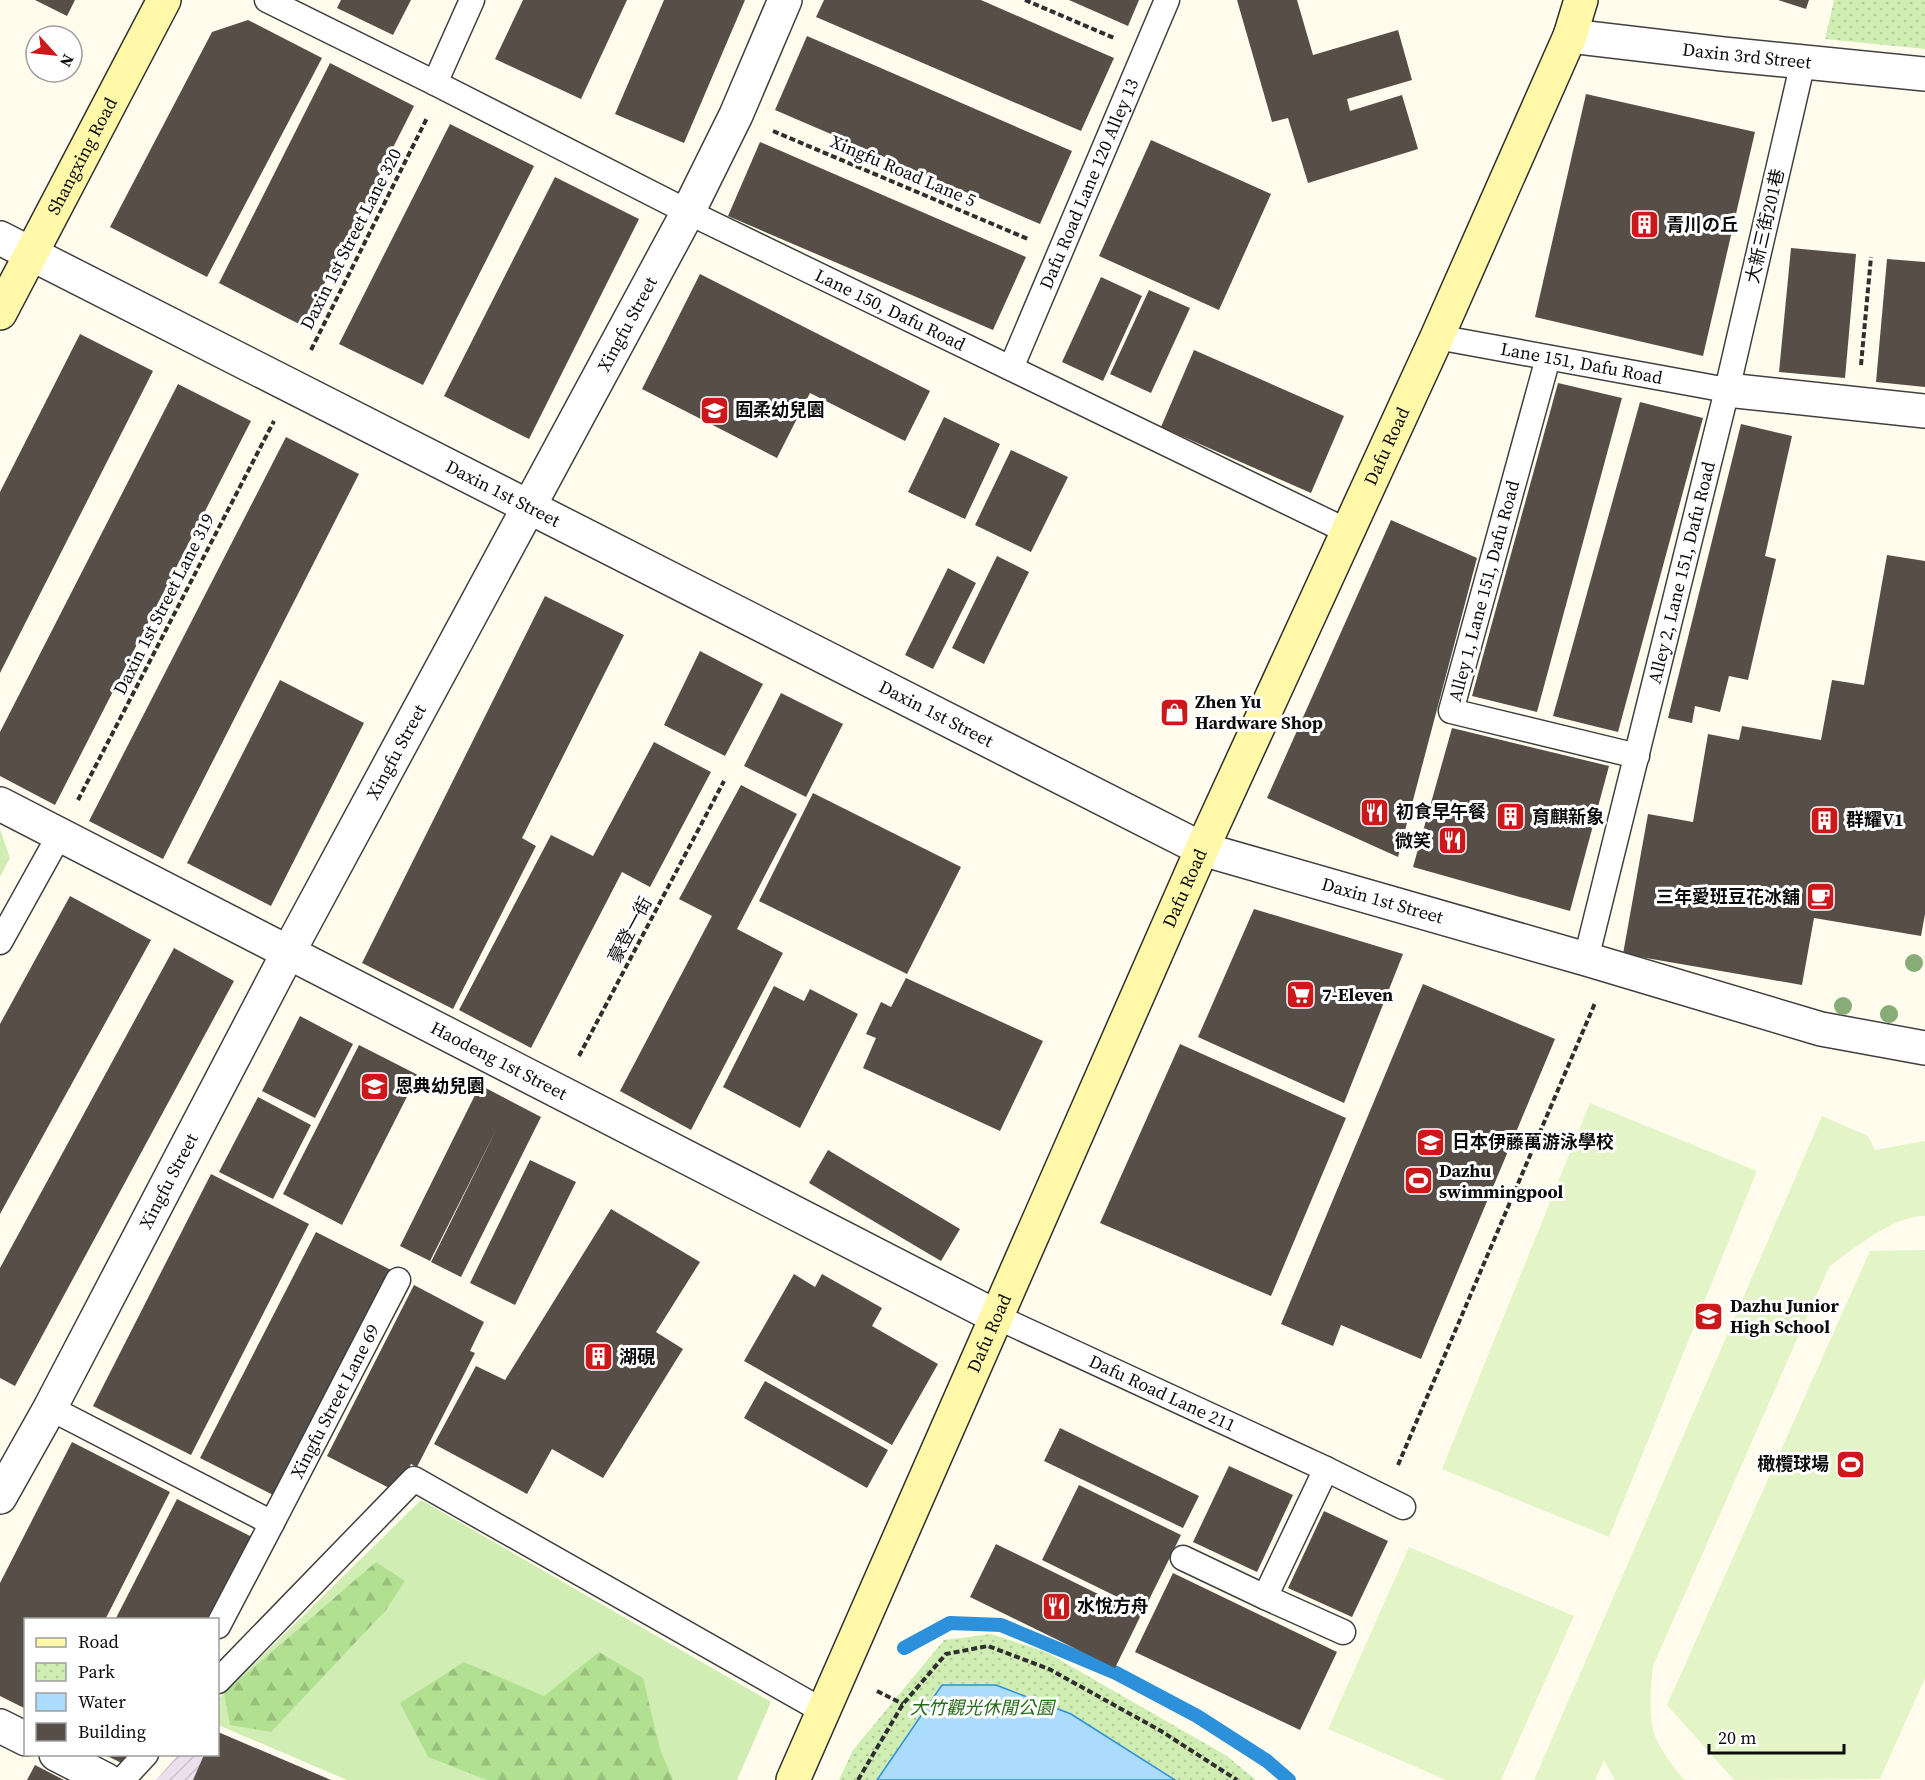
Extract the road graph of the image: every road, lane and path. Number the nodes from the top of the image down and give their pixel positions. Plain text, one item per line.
1 (164, 0) edge
2 (267, 0) edge
3 (472, 0) edge
4 (785, 0) edge
5 (1025, 0) edge
6 (1167, 0) edge
7 (1581, 0) edge
8 (1570, 36) junction
9 (1145, 51) junction
10 (1803, 62) junction
11 (1925, 74) edge
12 (435, 83) junction
13 (429, 115) dead end
14 (736, 115) junction
15 (688, 212) junction
16 (0, 238) edge
17 (1060, 252) junction
18 (32, 255) junction
19 (1871, 256) dead end
20 (0, 313) edge
21 (1437, 337) junction
22 (1548, 358) junction
23 (1011, 368) junction
24 (292, 387) junction
25 (1727, 390) junction
26 (1857, 405) junction
27 (1925, 411) edge
28 (529, 508) junction
29 (1349, 532) junction
30 (1636, 756) junction
31 (724, 781) dead end
32 (0, 804) edge
33 (60, 834) junction
34 (1202, 849) junction
35 (0, 942) edge
36 (289, 951) junction
37 (1598, 963) junction
38 (1925, 1048) edge
39 (560, 1091) junction
40 (398, 1280) dead end
41 (997, 1317) junction
42 (50, 1407) junction
43 (1326, 1469) junction
44 (0, 1497) edge
45 (1394, 1502) joint
46 (272, 1523) junction
47 (1183, 1558) dead end
48 (1265, 1597) junction
49 (219, 1624) edge
50 (1343, 1632) dead end
51 (219, 1680) edge
52 (823, 1711) junction
53 (0, 1725) edge
54 (24, 1738) edge
55 (58, 1756) edge
56 (145, 1756) edge
57 (106, 1780) edge
58 (122, 1780) edge
59 (793, 1780) edge
60 (858, 1780) edge
61 (1237, 1780) edge

1 - 18 street, Shangxing Road
2 - 12 lane, Lane 150, Dafu Road
3 - 12 lane
4 - 14 street, Xingfu Street
5 - 9 path
6 - 9 lane, Dafu Road Lane 120 Alley 13
7 - 8 street, Dafu Road
8 - 10 street, Daxin 3rd Street
8 - 21 street, Dafu Road
9 - 17 lane, Dafu Road Lane 120 Alley 13
10 - 11 street, Daxin 3rd Street
10 - 25 lane, 大新三街201巷
12 - 15 lane, Lane 150, Dafu Road
13 - 24 path, Daxin 1st Street Lane 320
14 - 15 street, Xingfu Street
14 - 17 path, Xingfu Road Lane 5
15 - 23 lane, Lane 150, Dafu Road
15 - 28 street, Xingfu Street
16 - 18 street, Daxin 1st Street
17 - 23 lane, Dafu Road Lane 120 Alley 13
18 - 20 street, Shangxing Road
18 - 24 street, Daxin 1st Street
19 - 26 path
21 - 22 lane, Lane 151, Dafu Road
21 - 29 street, Dafu Road
22 - 25 lane, Lane 151, Dafu Road
22 - 30 lane, Alley 1, Lane 151, Dafu Road
23 - 29 lane, Lane 150, Dafu Road
24 - 28 street, Daxin 1st Street
24 - 33 path, Daxin 1st Street Lane 319
25 - 26 street
25 - 30 lane, Alley 2, Lane 151, Dafu Road
26 - 27 street
28 - 34 street, Daxin 1st Street
28 - 36 street, Xingfu Street
29 - 34 street, Dafu Road
30 - 37 lane, Alley 2, Lane 151, Dafu Road
31 - 39 path, 豪登一街
32 - 33 street, Haodeng 1st Street
33 - 35 lane
33 - 36 street, Haodeng 1st Street
34 - 37 street, Daxin 1st Street
34 - 41 street, Dafu Road
36 - 39 street, Haodeng 1st Street
36 - 42 street, Xingfu Street
37 - 38 street, Daxin 1st Street
37 - 45 path
39 - 41 street, Haodeng 1st Street
40 - 46 lane, Xingfu Street Lane 69
41 - 43 lane, Dafu Road Lane 211
41 - 52 street, Dafu Road
42 - 44 street, Xingfu Street
42 - 46 lane
43 - 45 lane, Dafu Road Lane 211
43 - 48 lane
46 - 49 lane, Xingfu Street Lane 69
47 - 48 lane
48 - 50 lane
51 - 52 lane
52 - 59 street, Dafu Road
53 - 54 street
55 - 57 street
56 - 58 lane
60 - 61 path

